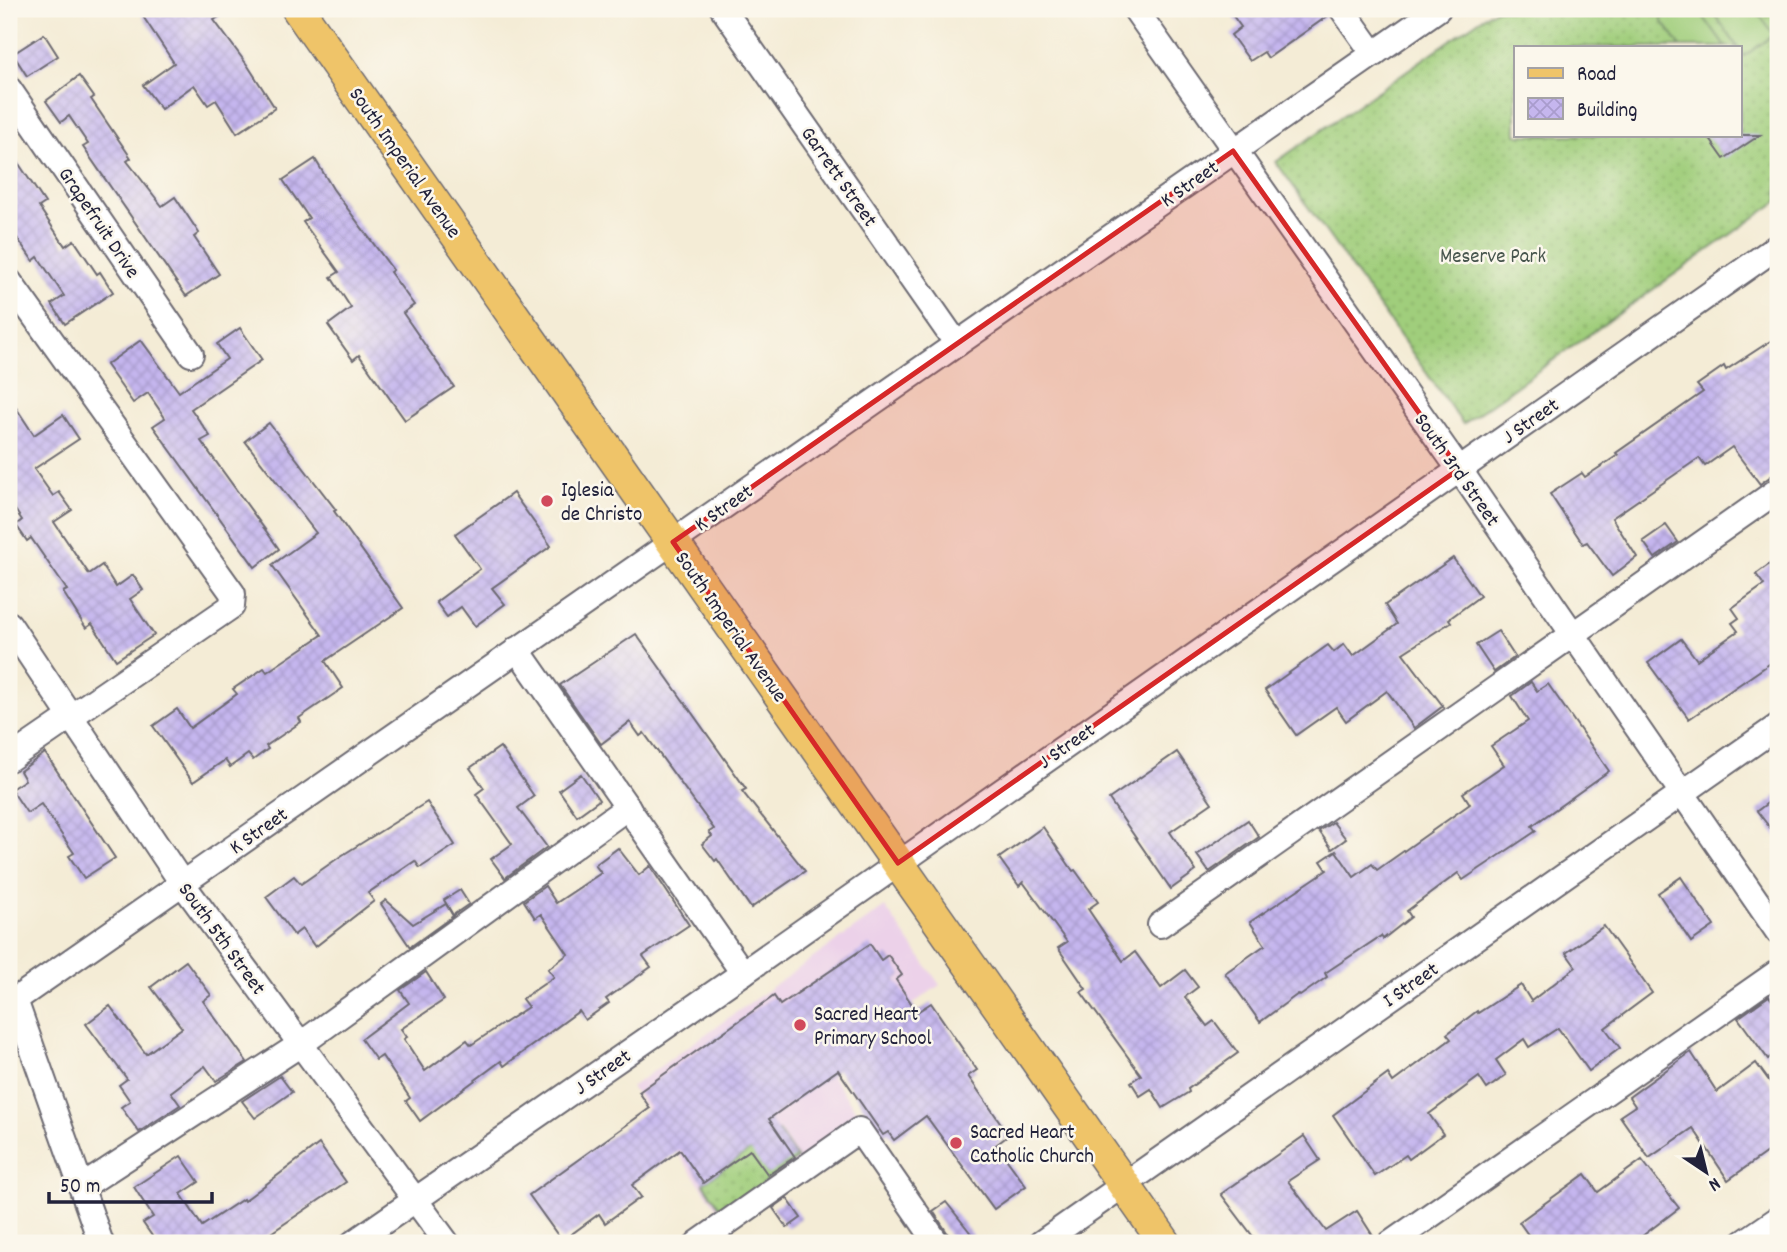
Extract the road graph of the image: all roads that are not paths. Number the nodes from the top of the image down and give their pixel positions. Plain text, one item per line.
1 (298, 9) edge
2 (723, 9) edge
3 (1135, 9) edge
4 (1342, 9) edge
5 (1438, 9) edge
6 (1374, 54) junction
7 (9, 89) edge
8 (1233, 152) junction
9 (1778, 246) edge
10 (9, 281) edge
11 (957, 344) junction
12 (191, 354) dead end
13 (1459, 470) junction
14 (1778, 490) edge
15 (673, 542) junction
16 (9, 624) edge
17 (1572, 635) junction
18 (517, 649) junction
19 (71, 716) junction
20 (1778, 726) edge
21 (9, 759) edge
22 (1682, 793) junction
23 (628, 807) junction
24 (898, 863) junction
25 (182, 883) junction
26 (1160, 925) dead end
27 (1778, 932) edge
28 (1778, 972) edge
29 (743, 973) junction
30 (12, 1002) edge
31 (301, 1044) junction
32 (1124, 1185) junction
33 (82, 1187) junction
34 (416, 1199) junction
35 (1778, 1219) edge
36 (102, 1243) edge
37 (353, 1243) edge
38 (447, 1243) edge
39 (698, 1243) edge
40 (937, 1243) edge
41 (1041, 1243) edge
42 (1165, 1243) edge
43 (1391, 1243) edge
44 (1743, 1243) edge

1 - 15 main road, South Imperial Avenue
2 - 11 street, Garrett Street
3 - 8 street, South 3rd Street
4 - 6 street
5 - 6 street, K Street
6 - 8 street, K Street
7 - 12 street, Grapefruit Drive
8 - 11 street, K Street
8 - 13 street, South 3rd Street
9 - 13 street, J Street
10 - 19 street
11 - 15 street, K Street
13 - 17 street, South 3rd Street
13 - 24 street, J Street
14 - 17 street
15 - 18 street, K Street
15 - 24 main road, South Imperial Avenue
16 - 19 street, South 5th Street
17 - 22 street, South 3rd Street
17 - 26 street
18 - 23 street
18 - 25 street, K Street
19 - 21 street
19 - 25 street, South 5th Street
20 - 22 street, I Street
22 - 27 street, South 3rd Street
22 - 32 street, I Street
23 - 29 street
23 - 31 street
24 - 29 street, J Street
24 - 32 main road, South Imperial Avenue
25 - 30 street, K Street
25 - 31 street, South 5th Street
28 - 43 street
29 - 34 street, J Street
30 - 33 street
31 - 33 street
31 - 34 street, South 5th Street
32 - 41 street, I Street
32 - 42 main road, South Imperial Avenue
33 - 36 street
34 - 37 street, J Street
34 - 38 street, South 5th Street
35 - 44 street
39 - 40 street

